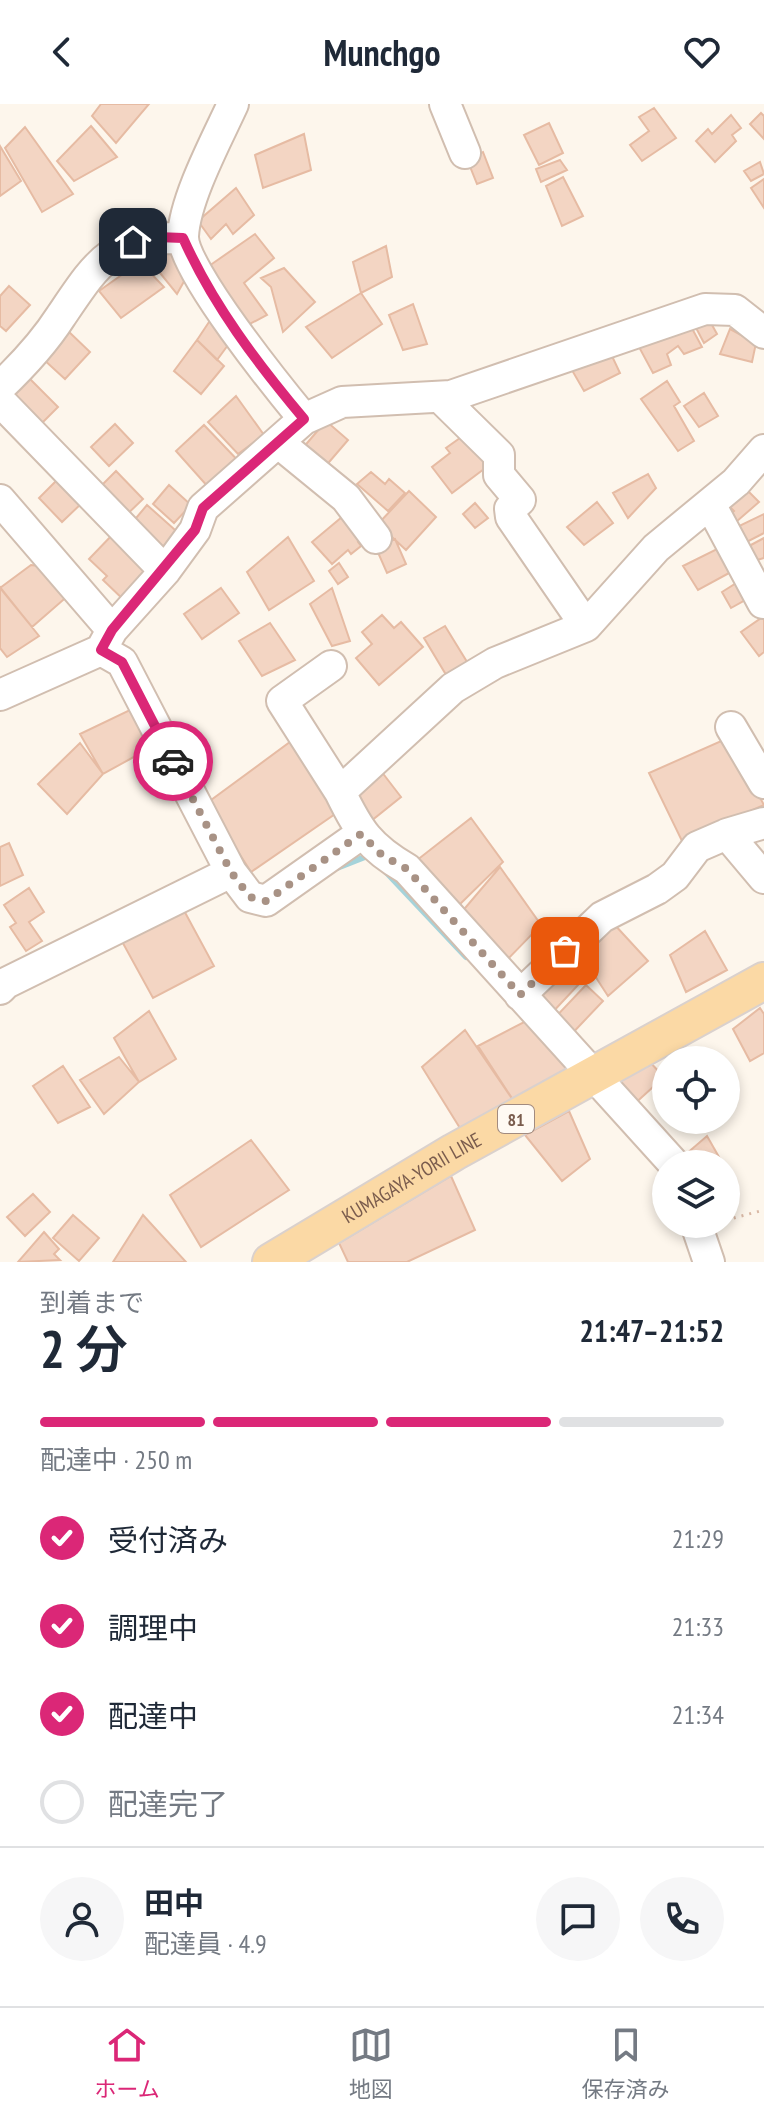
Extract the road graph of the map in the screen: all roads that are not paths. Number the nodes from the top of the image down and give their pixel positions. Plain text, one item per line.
1 (233, 104) edge
2 (445, 104) edge
3 (465, 153) dead end
4 (183, 238) junction
5 (764, 333) edge
6 (0, 387) edge
7 (440, 397) junction
8 (0, 401) edge
9 (304, 419) junction
10 (280, 444) junction
11 (764, 450) edge
12 (0, 500) edge
13 (710, 504) junction
14 (376, 538) dead end
15 (165, 571) junction
16 (763, 603) edge
17 (586, 626) junction
18 (106, 640) junction
19 (331, 666) dead end
20 (0, 695) edge
21 (731, 727) dead end
22 (764, 783) edge
23 (340, 792) junction
24 (764, 823) edge
25 (361, 834) junction
26 (727, 834) junction
27 (231, 872) junction
28 (764, 878) edge
29 (764, 981) edge
30 (0, 989) edge
31 (514, 989) junction
32 (592, 1077) junction
33 (661, 1150) edge
34 (701, 1238) edge
35 (271, 1262) edge
36 (709, 1262) edge

1 - 4 street
2 - 3 street
4 - 6 street
4 - 9 street
5 - 7 street
7 - 9 street
7 - 17 street
8 - 15 street
9 - 10 street
10 - 14 street
10 - 15 street
11 - 13 street
12 - 18 street
13 - 16 street
13 - 17 street
15 - 18 street
17 - 23 street
18 - 20 street
18 - 27 street
19 - 23 street
21 - 22 street
23 - 25 street
24 - 26 street
25 - 27 street
25 - 31 street
26 - 28 street
26 - 31 street
27 - 30 street
29 - 32 main road, KUMAGAYA-YORII LINE / 81
31 - 32 street
32 - 33 street
32 - 35 main road, KUMAGAYA-YORII LINE / 81
34 - 36 street

